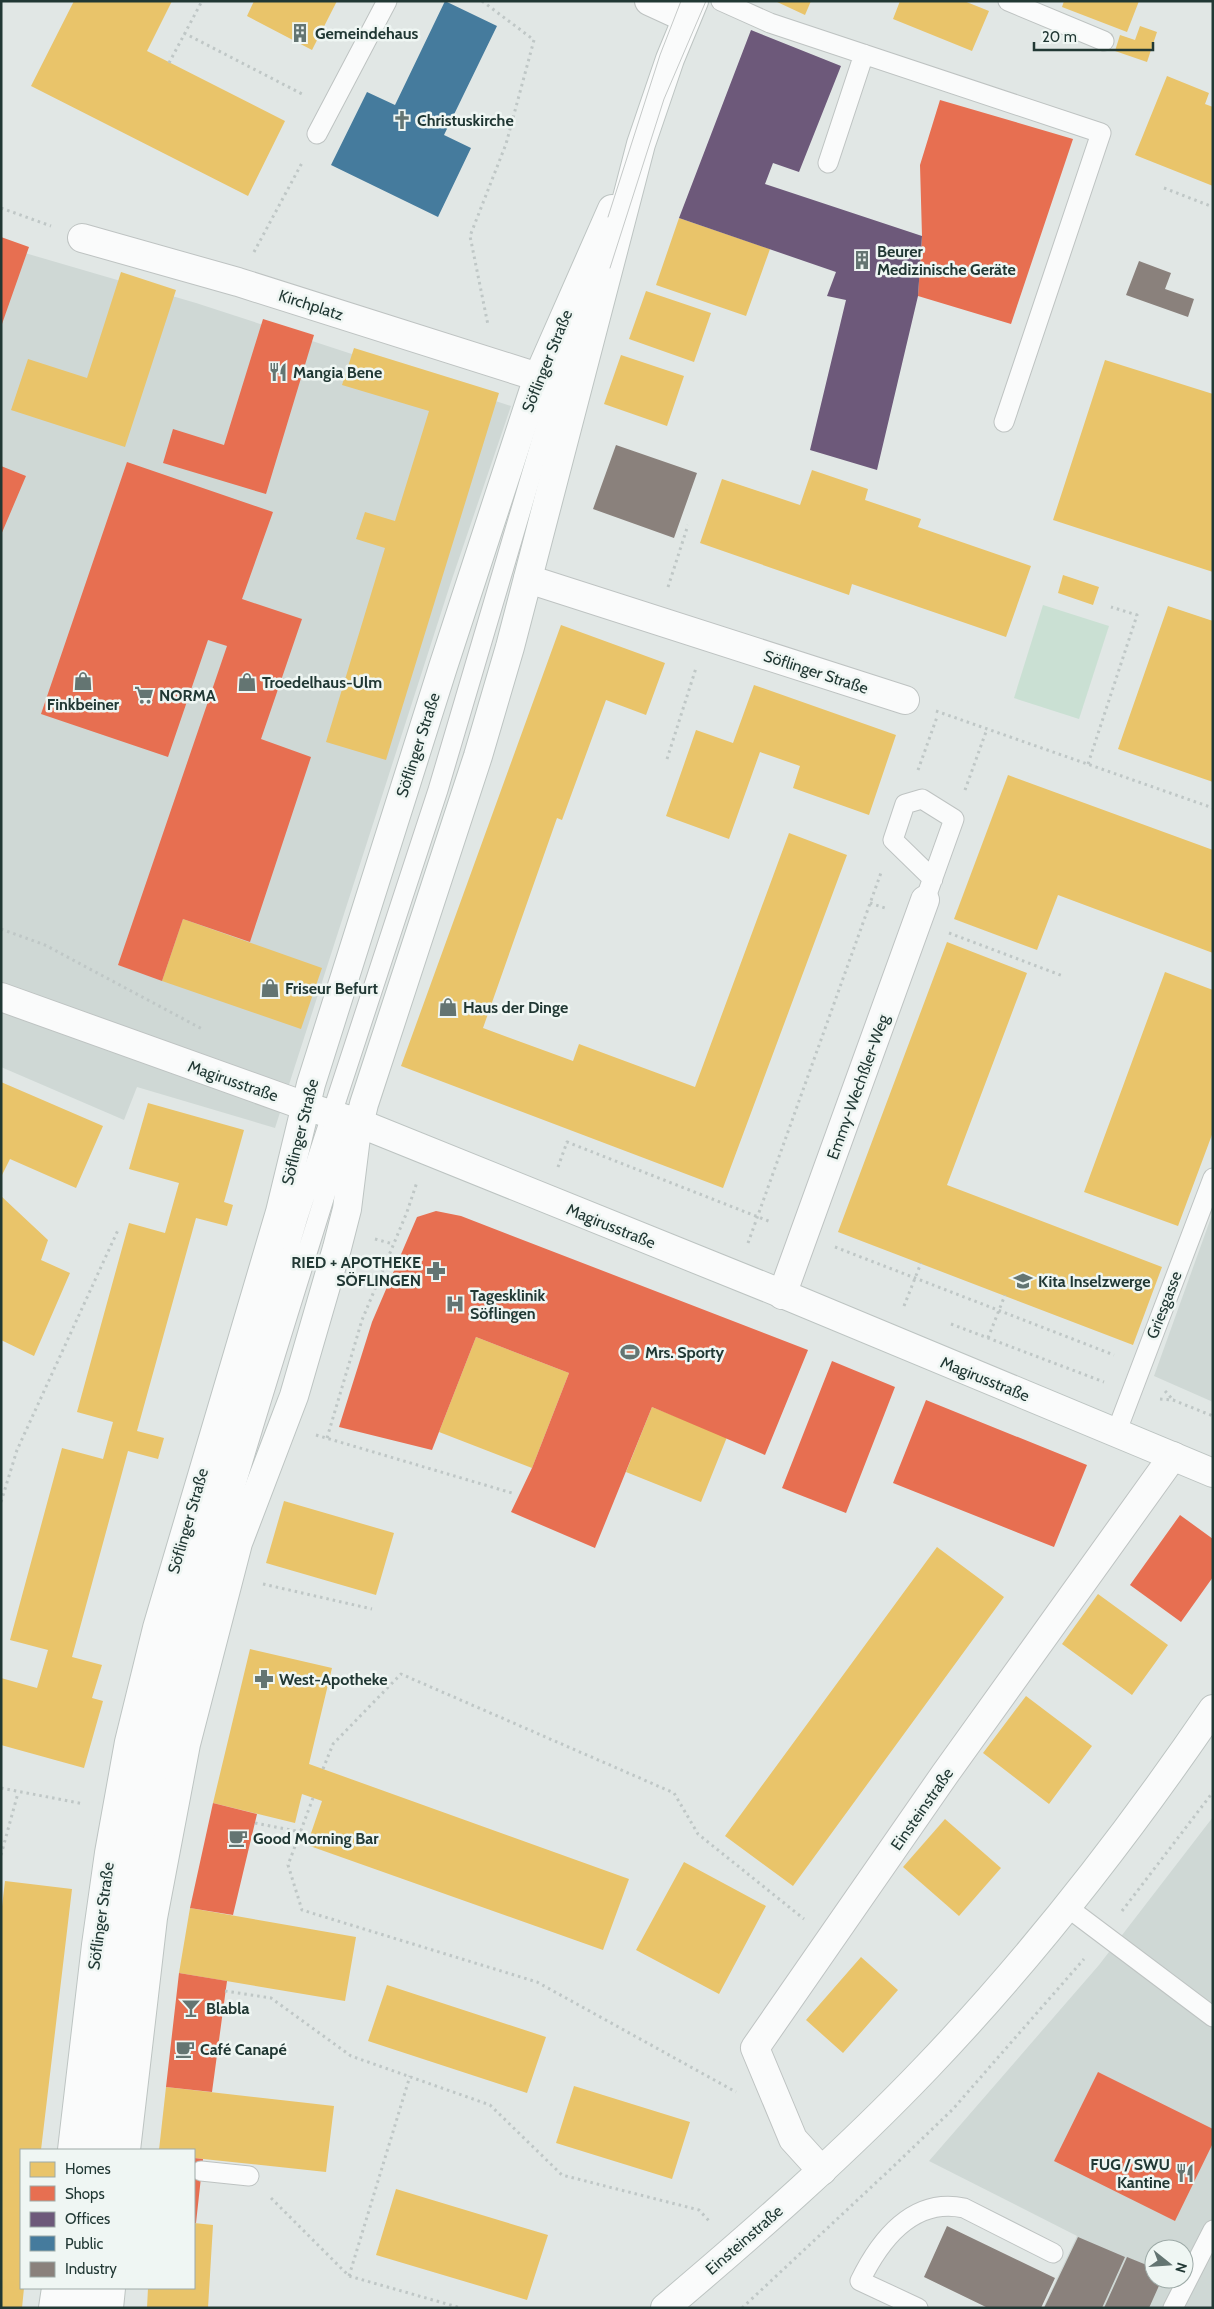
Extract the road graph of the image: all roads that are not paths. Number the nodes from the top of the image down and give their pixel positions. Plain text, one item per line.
1 (387, 1) edge
2 (649, 1) edge
3 (721, 1) edge
4 (1008, 1) edge
5 (690, 10) edge
6 (1104, 41) dead end
7 (864, 54) junction
8 (317, 134) road end
9 (641, 144) junction
10 (828, 163) dead end
11 (608, 217) junction
12 (82, 238) road end
13 (610, 268) junction
14 (538, 377) junction
15 (1004, 422) dead end
16 (528, 580) junction
17 (904, 700) road end
18 (925, 900) junction
19 (1, 997) edge
20 (305, 1106) junction
21 (346, 1119) junction
22 (1213, 1178) edge
23 (782, 1295) junction
24 (1116, 1433) junction
25 (1174, 1456) junction
26 (1213, 1474) edge
27 (1213, 1709) edge
28 (1067, 1907) junction
29 (1213, 2017) edge
30 (72, 2149) edge
31 (91, 2149) edge
32 (107, 2149) edge
33 (126, 2149) edge
34 (201, 2170) dead end
35 (822, 2170) junction
36 (249, 2176) road end
37 (1213, 2230) edge
38 (1053, 2253) dead end
39 (56, 2289) edge
40 (74, 2289) edge
41 (91, 2289) edge
42 (111, 2289) edge
43 (53, 2308) edge
44 (72, 2308) edge
45 (88, 2308) edge
46 (109, 2308) edge
47 (665, 2308) edge
48 (918, 2308) edge
49 (1173, 2308) edge

1 - 8 lane
2 - 5 street
3 - 7 lane
4 - 6 lane
5 - 9 street, Söflinger Straße
7 - 10 lane
7 - 15 lane
9 - 11 street, Söflinger Straße
9 - 13 street, Söflinger Straße
11 - 14 street, Söflinger Straße
11 - 21 lane
12 - 14 street, Kirchplatz
13 - 16 street, Söflinger Straße
13 - 21 lane
14 - 20 street, Söflinger Straße
16 - 17 street, Söflinger Straße
16 - 21 street, Söflinger Straße
18 - 18 lane, Emmy-Wechßler-Weg
18 - 23 street, Emmy-Wechßler-Weg
19 - 20 street, Magirusstraße
20 - 21 street, Magirusstraße
20 - 30 street, Söflinger Straße
21 - 23 street, Magirusstraße
21 - 31 lane
21 - 32 lane
21 - 33 street, Söflinger Straße
22 - 24 lane, Griesgasse
23 - 24 street, Magirusstraße
24 - 25 street, Magirusstraße
25 - 26 street, Magirusstraße
25 - 35 street, Einsteinstraße
27 - 28 street, Einsteinstraße
28 - 29 lane
28 - 35 street, Einsteinstraße
34 - 36 lane
35 - 47 street, Einsteinstraße
37 - 49 lane
38 - 48 lane
39 - 43 street
40 - 44 lane
41 - 45 lane
42 - 46 street

